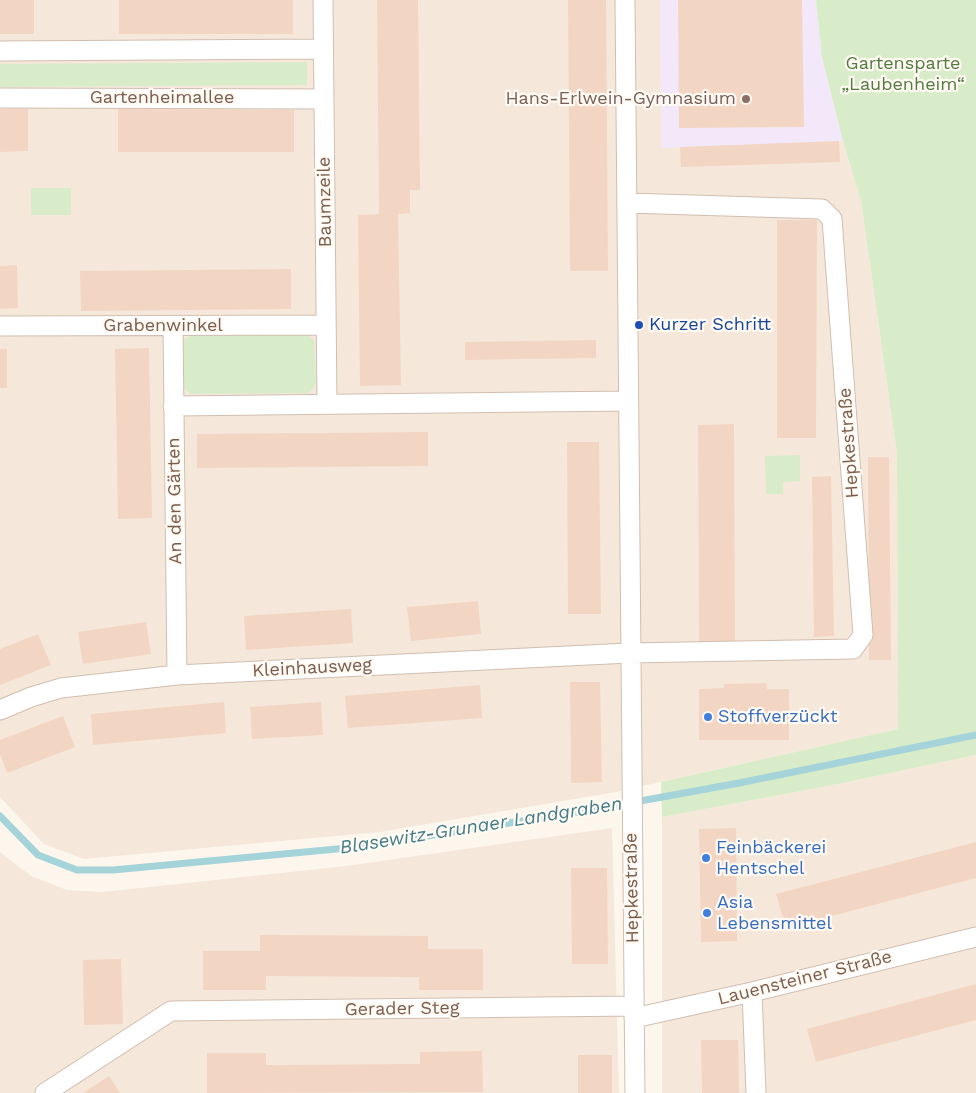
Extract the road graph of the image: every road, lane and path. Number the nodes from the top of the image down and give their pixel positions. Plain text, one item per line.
1 (322, 0) edge
2 (625, 0) edge
3 (323, 49) junction
4 (0, 51) edge
5 (0, 98) edge
6 (324, 99) junction
7 (627, 203) junction
8 (326, 325) junction
9 (0, 326) edge
10 (173, 326) junction
11 (628, 401) junction
12 (328, 404) junction
13 (173, 406) junction
14 (629, 653) junction
15 (177, 675) junction
16 (0, 710) edge
17 (976, 937) edge
18 (752, 992) junction
19 (634, 1012) junction
20 (45, 1093) edge
21 (635, 1093) edge
22 (756, 1093) edge

1 - 3 street, Baumzeile
2 - 7 street, Hepkestraße
3 - 4 street
3 - 6 street, Baumzeile
5 - 6 street, Gartenheimallee
6 - 8 street, Baumzeile
7 - 11 street, Hepkestraße
7 - 14 street, Hepkestraße
8 - 10 street, Grabenwinkel
8 - 12 street, Baumzeile
9 - 10 street, Grabenwinkel
10 - 13 street, An den Gärten
11 - 12 street
11 - 14 street, Hepkestraße
12 - 13 street
13 - 15 street, An den Gärten
14 - 15 street, Kleinhausweg
14 - 19 street, Hepkestraße
15 - 16 street, Kleinhausweg
17 - 18 street, Lauensteiner Straße
18 - 19 street, Lauensteiner Straße
18 - 22 street
19 - 20 street, Gerader Steg
19 - 21 street, Hepkestraße

